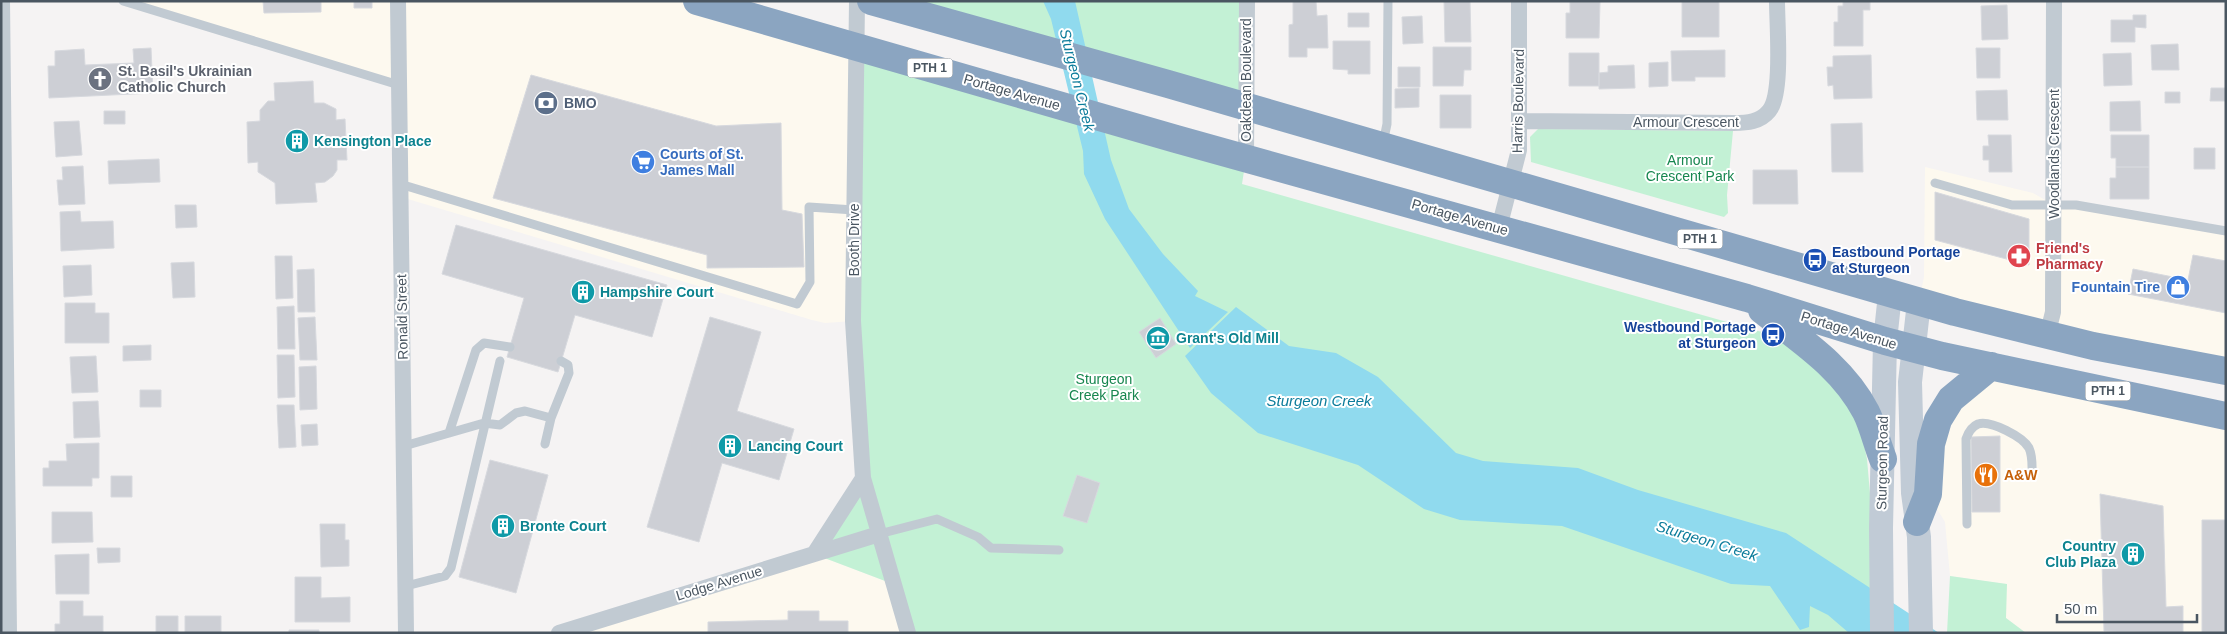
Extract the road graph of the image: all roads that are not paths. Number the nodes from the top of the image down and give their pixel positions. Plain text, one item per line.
1 (2, 1) edge
2 (123, 1) edge
3 (398, 1) edge
4 (697, 1) edge
5 (857, 1) edge
6 (871, 1) edge
7 (1247, 1) edge
8 (1388, 1) edge
9 (1519, 1) edge
10 (1777, 1) edge
11 (2054, 1) edge
12 (856, 46) junction
13 (399, 85) junction
14 (1245, 107) junction
15 (1519, 121) junction
16 (1383, 146) junction
17 (1246, 158) junction
18 (1935, 182) dead end
19 (400, 184) junction
20 (1510, 184) junction
21 (2054, 205) junction
22 (854, 210) junction
23 (1499, 228) junction
24 (2226, 231) edge
25 (1890, 294) junction
26 (1747, 298) junction
27 (1919, 302) junction
28 (2047, 336) junction
29 (1885, 341) junction
30 (510, 347) dead end
31 (1913, 348) junction
32 (500, 361) dead end
33 (561, 361) dead end
34 (1991, 366) junction
35 (2226, 372) edge
36 (2226, 416) edge
37 (551, 418) junction
38 (484, 423) junction
39 (449, 433) junction
40 (545, 444) dead end
41 (404, 446) junction
42 (1883, 459) junction
43 (2032, 475) dead end
44 (863, 478) junction
45 (1917, 522) junction
46 (1967, 524) dead end
47 (879, 534) junction
48 (1059, 550) dead end
49 (814, 554) junction
50 (406, 586) junction
51 (9, 633) edge
52 (406, 633) edge
53 (559, 633) edge
54 (908, 633) edge
55 (1882, 633) edge
56 (1920, 633) edge

1 - 51 street
2 - 13 lane
3 - 13 street, Ronald Street
4 - 12 highway, Portage Avenue / PTH 1
5 - 12 street, Booth Drive
6 - 14 highway, PTH 1
7 - 14 street, Oakdean Boulevard
8 - 16 lane
9 - 15 street, Harris Boulevard
10 - 15 street, Armour Crescent
11 - 21 street, Woodlands Crescent
12 - 17 highway, Portage Avenue / PTH 1
12 - 22 street, Booth Drive
13 - 19 street, Ronald Street
14 - 16 highway, PTH 1
14 - 17 street, Oakdean Boulevard
15 - 20 street, Harris Boulevard
16 - 20 highway, PTH 1
17 - 23 highway, Portage Avenue / PTH 1
18 - 21 lane
19 - 22 lane
19 - 41 street, Ronald Street
20 - 23 street, Harris Boulevard
20 - 25 highway, PTH 1
21 - 24 lane
21 - 28 street, Woodlands Crescent
22 - 44 street, Booth Drive
23 - 26 highway, Portage Avenue / PTH 1
25 - 27 highway, PTH 1
25 - 29 main road, Sturgeon Road
26 - 29 highway, Portage Avenue / PTH 1
26 - 42 highway
27 - 28 highway, PTH 1
27 - 31 main road, Sturgeon Road
28 - 35 highway, PTH 1
29 - 31 highway, Portage Avenue / PTH 1
29 - 42 main road, Sturgeon Road
30 - 39 lane
31 - 34 highway, Portage Avenue / PTH 1
31 - 45 main road, Sturgeon Road
32 - 38 lane
33 - 37 lane
34 - 36 highway, Portage Avenue / PTH 1
34 - 45 highway
37 - 38 lane
37 - 40 lane
38 - 39 lane
38 - 50 lane
39 - 41 lane
41 - 50 street, Ronald Street
42 - 55 main road, Sturgeon Road
43 - 46 lane
44 - 47 street, Booth Drive
44 - 49 street
45 - 56 main road, Sturgeon Road
47 - 48 lane
47 - 49 street, Lodge Avenue
47 - 54 street, Booth Drive
49 - 53 street, Lodge Avenue
50 - 52 street, Ronald Street

